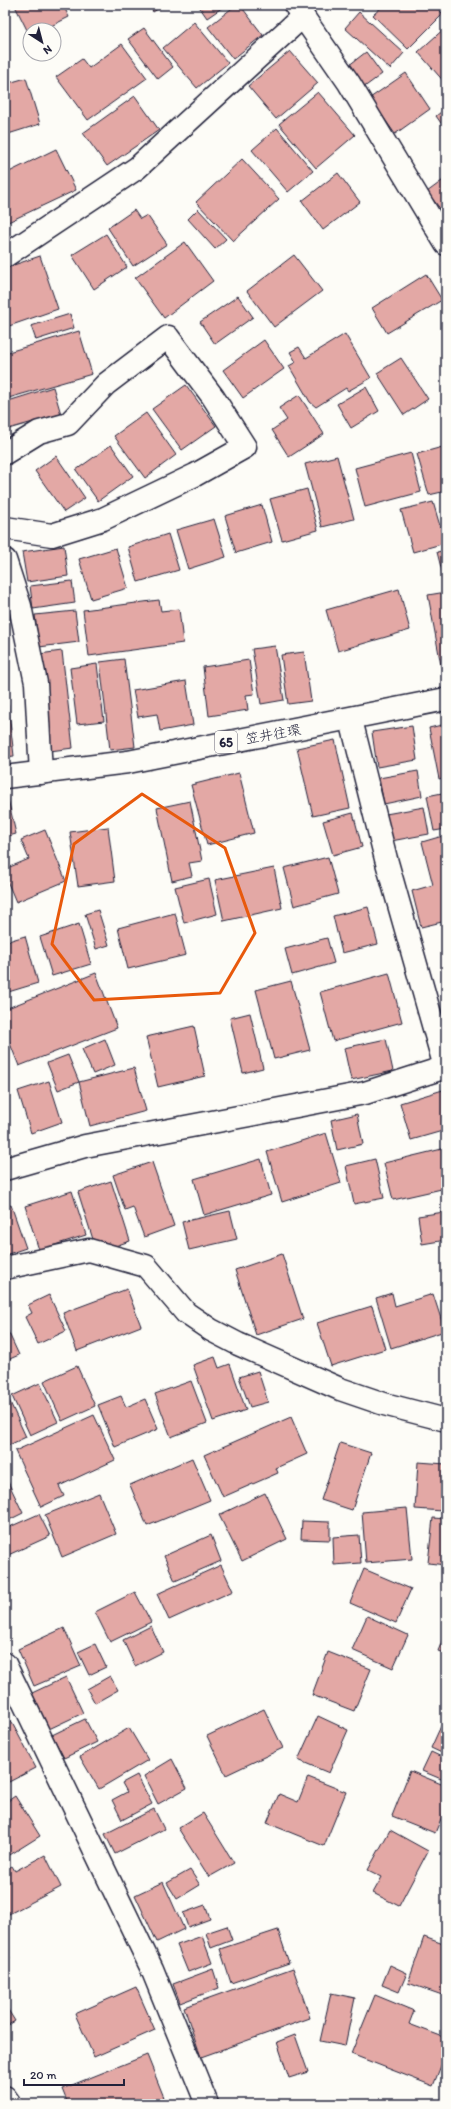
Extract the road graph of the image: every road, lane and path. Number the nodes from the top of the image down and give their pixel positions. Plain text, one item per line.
1 (299, 11) edge
2 (446, 244) edge
3 (5, 256) edge
4 (5, 453) edge
5 (5, 528) edge
6 (5, 560) edge
7 (446, 700) edge
8 (351, 720) junction
9 (41, 772) junction
10 (5, 777) edge
11 (445, 1067) edge
12 (5, 1169) edge
13 (5, 1268) edge
14 (446, 1420) edge
15 (5, 1664) edge
16 (5, 2097) edge
17 (10, 2104) edge
18 (207, 2104) edge

1 - 2 street
1 - 3 street
4 - 5 street
6 - 9 street
7 - 8 street, 笠井往環 / 65
8 - 9 street, 笠井往環 / 65
8 - 11 street
9 - 10 street, 笠井往環 / 65
11 - 12 street
13 - 14 street
15 - 18 street
16 - 17 street

